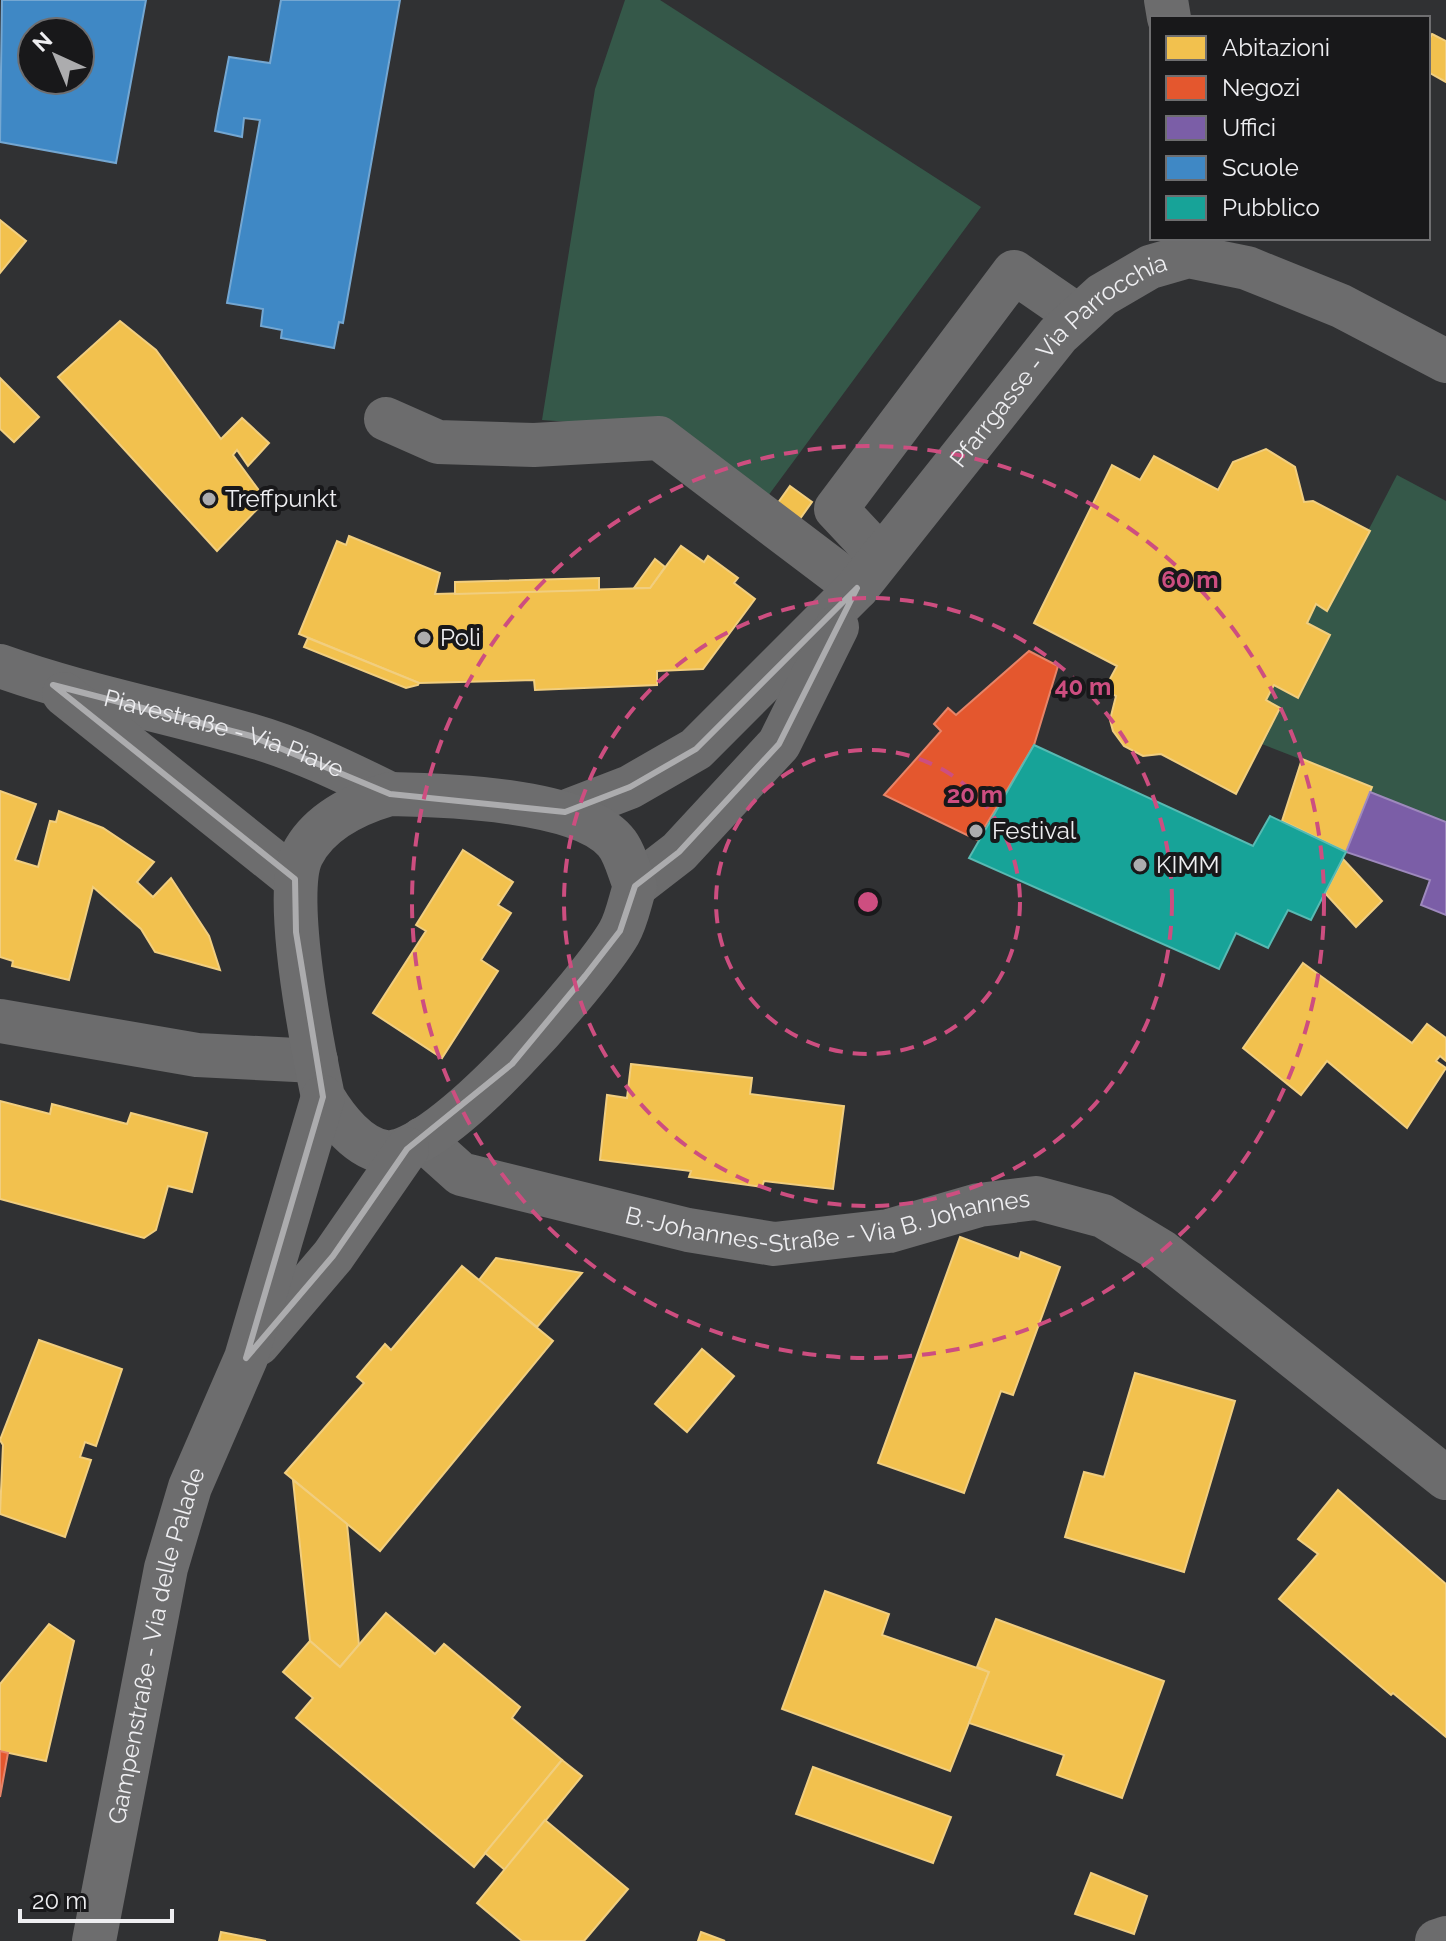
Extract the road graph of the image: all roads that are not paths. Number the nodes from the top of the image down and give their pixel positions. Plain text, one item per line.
1 (1188, 247) edge
2 (1078, 316) junction
3 (1446, 361) edge
4 (386, 419) dead end
5 (869, 572) junction
6 (0, 666) edge
7 (53, 685) junction
8 (390, 794) junction
9 (565, 812) junction
10 (295, 879) junction
11 (635, 886) junction
12 (0, 1021) edge
13 (320, 1079) junction
14 (414, 1144) junction
15 (246, 1358) junction
16 (1446, 1478) edge
17 (1446, 1938) edge
18 (94, 1941) edge
19 (1437, 1941) edge

1 - 2 street, Pfarrgasse - Via Parrocchia
1 - 3 street, Pfarrgasse - Via Parrocchia
2 - 5 street, Pfarrgasse - Via Parrocchia
2 - 5 street
4 - 5 street
5 - 9 street, Pfarrgasse - Via Parrocchia
5 - 11 street, Pfarrgasse - Via Parrocchia
6 - 7 main road, Piavestraße - Via Piave
7 - 8 main road, Piavestraße - Via Piave
7 - 10 main road, Piavestraße - Via Piave
8 - 9 main road
8 - 10 main road
9 - 11 main road
10 - 13 main road
11 - 14 main road
12 - 13 street
13 - 14 main road
13 - 15 main road, Gampenstraße - Via delle Palade
14 - 15 main road, Gampenstraße - Via delle Palade
14 - 16 street, B.-Johannes-Straße - Via B. Johannes
15 - 18 main road, Gampenstraße - Via delle Palade
17 - 19 street

